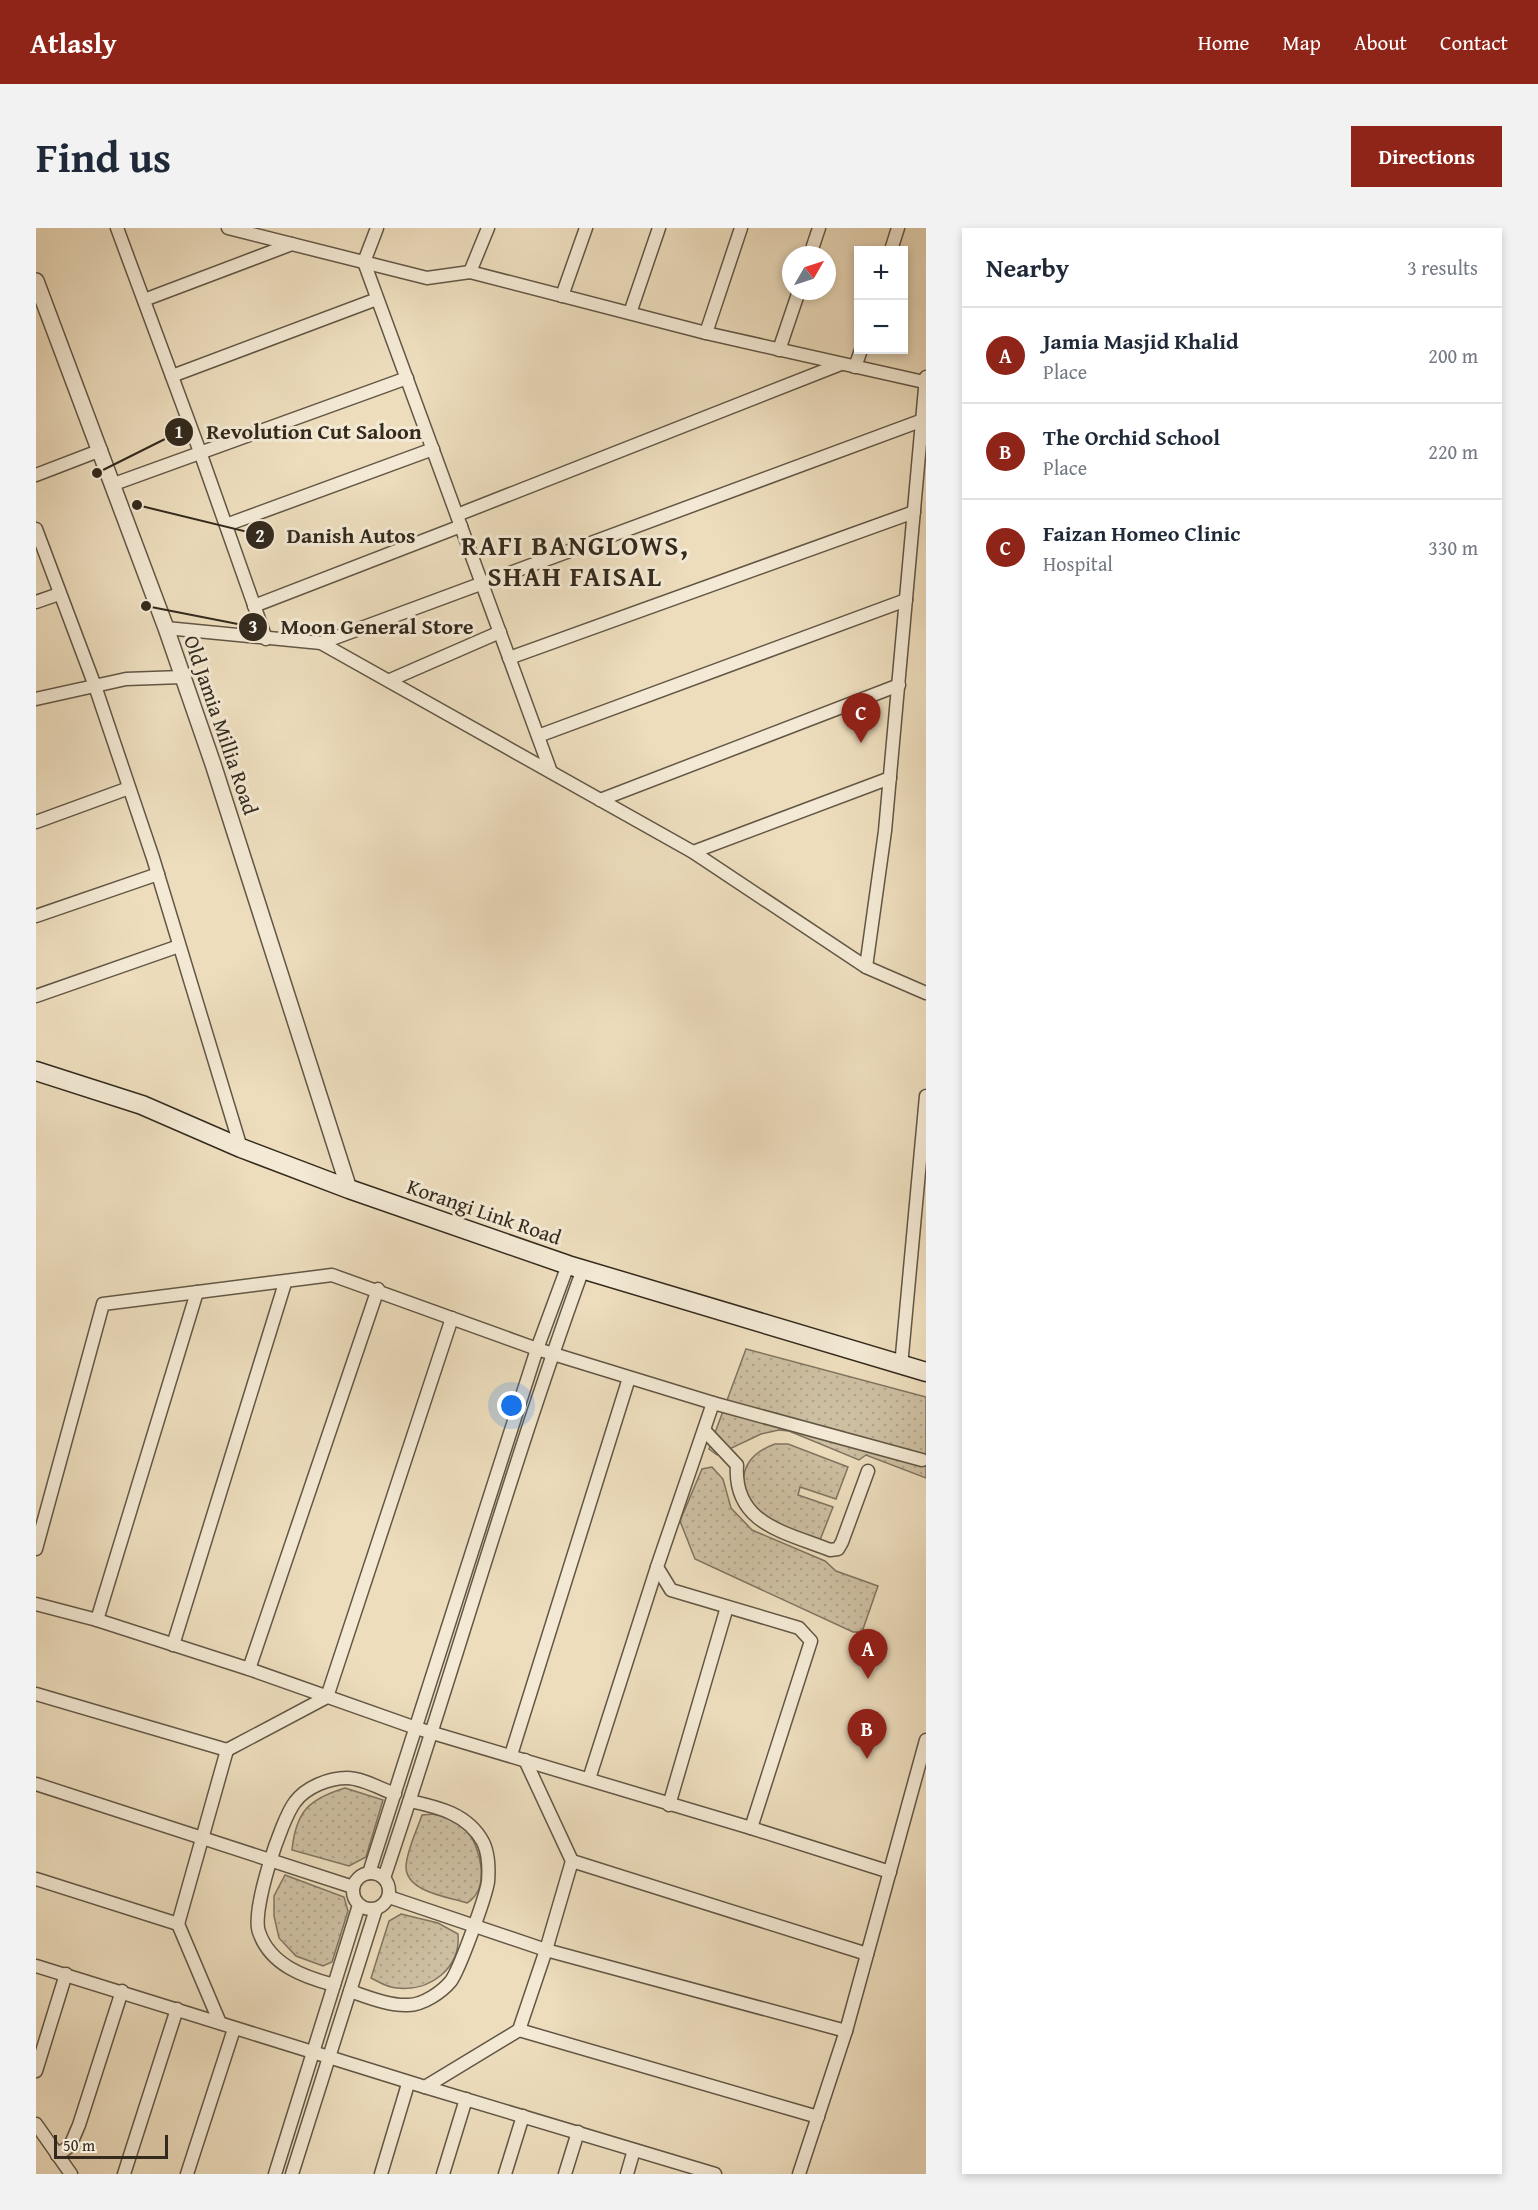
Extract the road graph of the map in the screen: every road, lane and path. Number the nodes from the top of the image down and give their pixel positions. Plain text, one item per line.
1 (117, 228) edge
2 (232, 228) edge
3 (377, 228) edge
4 (488, 228) edge
5 (586, 228) edge
6 (659, 228) edge
7 (741, 228) edge
8 (819, 228) edge
9 (898, 228) edge
10 (292, 244) junction
11 (813, 246) edge
12 (892, 246) edge
13 (364, 262) junction
14 (470, 272) junction
15 (36, 281) edge
16 (562, 296) junction
17 (377, 299) junction
18 (144, 300) junction
19 (796, 300) edge
20 (630, 313) junction
21 (706, 333) junction
22 (780, 350) junction
23 (860, 354) edge
24 (841, 364) junction
25 (855, 367) junction
26 (172, 376) junction
27 (407, 378) junction
28 (925, 380) edge
29 (925, 403) edge
30 (923, 420) junction
31 (434, 449) junction
32 (101, 450) junction
33 (200, 452) junction
34 (36, 475) edge
35 (114, 484) junction
36 (914, 512) junction
37 (459, 520) junction
38 (226, 525) junction
39 (37, 537) edge
40 (482, 582) junction
41 (59, 594) junction
42 (906, 600) junction
43 (36, 602) edge
44 (254, 606) junction
45 (166, 628) junction
46 (500, 632) junction
47 (266, 639) junction
48 (321, 643) junction
49 (510, 658) junction
50 (182, 677) junction
51 (390, 680) junction
52 (898, 685) junction
53 (94, 686) junction
54 (36, 699) edge
55 (538, 736) junction
56 (551, 772) junction
57 (890, 778) junction
58 (129, 788) junction
59 (600, 800) junction
60 (36, 822) edge
61 (693, 852) junction
62 (158, 874) junction
63 (36, 916) edge
64 (179, 946) junction
65 (866, 967) junction
66 (926, 993) edge
67 (36, 996) edge
68 (36, 1071) edge
69 (926, 1096) edge
70 (241, 1148) junction
71 (349, 1189) junction
72 (575, 1267) junction
73 (285, 1283) junction
74 (378, 1289) junction
75 (196, 1292) junction
76 (452, 1318) junction
77 (537, 1349) junction
78 (552, 1354) junction
79 (901, 1366) junction
80 (926, 1372) edge
81 (629, 1378) junction
82 (713, 1404) junction
83 (704, 1430) junction
84 (922, 1460) dead end
85 (868, 1471) dead end
86 (36, 1549) edge
87 (657, 1567) junction
88 (36, 1604) edge
89 (727, 1607) junction
90 (97, 1620) junction
91 (173, 1646) junction
92 (249, 1669) junction
93 (36, 1694) edge
94 (327, 1697) junction
95 (417, 1728) junction
96 (433, 1733) junction
97 (926, 1740) edge
98 (227, 1750) junction
99 (511, 1755) junction
100 (525, 1760) junction
101 (589, 1779) junction
102 (36, 1785) edge
103 (395, 1794) junction
104 (410, 1801) junction
105 (669, 1805) junction
106 (751, 1828) junction
107 (201, 1838) junction
108 (272, 1860) junction
109 (572, 1861) junction
110 (890, 1872) junction
111 (369, 1873) junction
112 (384, 1878) junction
113 (36, 1879) edge
114 (353, 1887) junction
115 (389, 1897) junction
116 (359, 1905) junction
117 (376, 1909) junction
118 (178, 1924) junction
119 (473, 1925) junction
120 (546, 1950) junction
121 (867, 1954) junction
122 (36, 1966) edge
123 (66, 1974) junction
124 (334, 1985) junction
125 (122, 1991) junction
126 (350, 1991) junction
127 (177, 2009) junction
128 (220, 2023) junction
129 (234, 2030) junction
130 (519, 2030) junction
131 (846, 2031) junction
132 (313, 2054) junction
133 (329, 2059) junction
134 (36, 2071) edge
135 (408, 2084) junction
136 (425, 2087) junction
137 (466, 2099) junction
138 (523, 2116) junction
139 (818, 2117) junction
140 (36, 2124) edge
141 (578, 2132) junction
142 (634, 2150) junction
143 (57, 2155) junction
144 (71, 2174) edge
145 (124, 2174) edge
146 (188, 2174) edge
147 (275, 2174) edge
148 (292, 2174) edge
149 (381, 2174) edge
150 (443, 2174) edge
151 (505, 2174) edge
152 (565, 2174) edge
153 (627, 2174) edge
154 (715, 2174) edge
155 (800, 2174) edge

1 - 18 street
2 - 10 street
3 - 13 street
4 - 14 street
5 - 16 street
6 - 20 street
7 - 21 street
8 - 11 street
9 - 12 street
10 - 13 street
10 - 18 street
13 - 14 street
13 - 17 street
14 - 16 street
15 - 32 street, Old Jamia Millia Road
16 - 20 street
17 - 26 street
17 - 27 street
18 - 26 street
19 - 22 street
20 - 21 street
21 - 22 street
22 - 24 street
23 - 25 street
24 - 25 street
24 - 37 street
25 - 28 street
26 - 33 street
27 - 31 street
27 - 33 street
28 - 29 street
29 - 30 street
30 - 36 street
30 - 40 street
31 - 37 street
31 - 38 street
32 - 34 street
32 - 35 street, Old Jamia Millia Road
33 - 35 street
33 - 38 street
35 - 45 street, Old Jamia Millia Road
36 - 42 street
36 - 49 street
37 - 40 street
37 - 44 street
38 - 44 street
39 - 41 street
40 - 46 street
40 - 48 street
41 - 43 street
41 - 53 street
42 - 52 street
42 - 55 street
44 - 47 street
45 - 47 street
45 - 50 street, Old Jamia Millia Road
46 - 49 street
46 - 51 street
47 - 48 street
48 - 51 street
49 - 55 street
50 - 53 street
50 - 71 street, Old Jamia Millia Road
51 - 56 street
52 - 57 street
52 - 59 street
53 - 54 street
53 - 58 street
55 - 56 street
56 - 59 street
57 - 61 street
57 - 65 street
58 - 60 street
58 - 62 street
59 - 61 street
61 - 65 street
62 - 63 street
62 - 64 street
64 - 67 street
64 - 70 street
65 - 66 street
68 - 70 main road, Korangi Link Road
69 - 79 street
70 - 71 main road, Korangi Link Road
71 - 72 main road, Korangi Link Road
72 - 77 street
72 - 78 street
72 - 79 main road, Korangi Link Road
73 - 74 street
73 - 75 street
73 - 91 street
74 - 76 street
74 - 92 street
75 - 86 street
75 - 90 street
76 - 77 street
76 - 94 street
77 - 78 street
77 - 95 street
78 - 81 street
78 - 96 street
79 - 80 main road, Korangi Link Road
81 - 82 street
81 - 99 street
82 - 83 street
82 - 84 street
83 - 85 street
83 - 87 street
87 - 89 street
87 - 101 street
88 - 90 street
89 - 105 street
89 - 106 street
90 - 91 street
91 - 92 street
92 - 94 street
93 - 98 street
94 - 95 street
94 - 98 street
95 - 96 street
95 - 103 street
96 - 99 street
96 - 104 street
97 - 110 street
98 - 107 street
99 - 100 street
100 - 101 street
100 - 109 street
101 - 105 street
102 - 107 street
103 - 108 street
103 - 111 street
104 - 112 street
104 - 119 street
105 - 106 street
106 - 110 street
107 - 108 street
107 - 118 street
108 - 114 street
108 - 124 street
109 - 120 street
109 - 121 street
110 - 121 street
111 - 112 street
111 - 114 street
112 - 115 street
113 - 118 street
114 - 116 street
115 - 117 street
115 - 119 street
116 - 117 street
116 - 124 street
117 - 126 street
118 - 128 street
119 - 120 street
119 - 126 street
120 - 130 street
120 - 131 street
121 - 131 street
122 - 123 street
123 - 125 street
123 - 134 street
124 - 132 street
125 - 127 street
125 - 143 street
126 - 133 street
127 - 128 street
127 - 145 street
128 - 129 street
129 - 132 street
129 - 146 street
130 - 136 street
130 - 139 street
131 - 139 street
132 - 133 street
132 - 147 street
133 - 135 street
133 - 148 street
135 - 136 street
135 - 149 street
136 - 137 street
137 - 138 street
137 - 150 street
138 - 141 street
138 - 151 street
139 - 155 street
140 - 143 street
141 - 142 street
141 - 152 street
142 - 153 street
142 - 154 street
143 - 144 street

